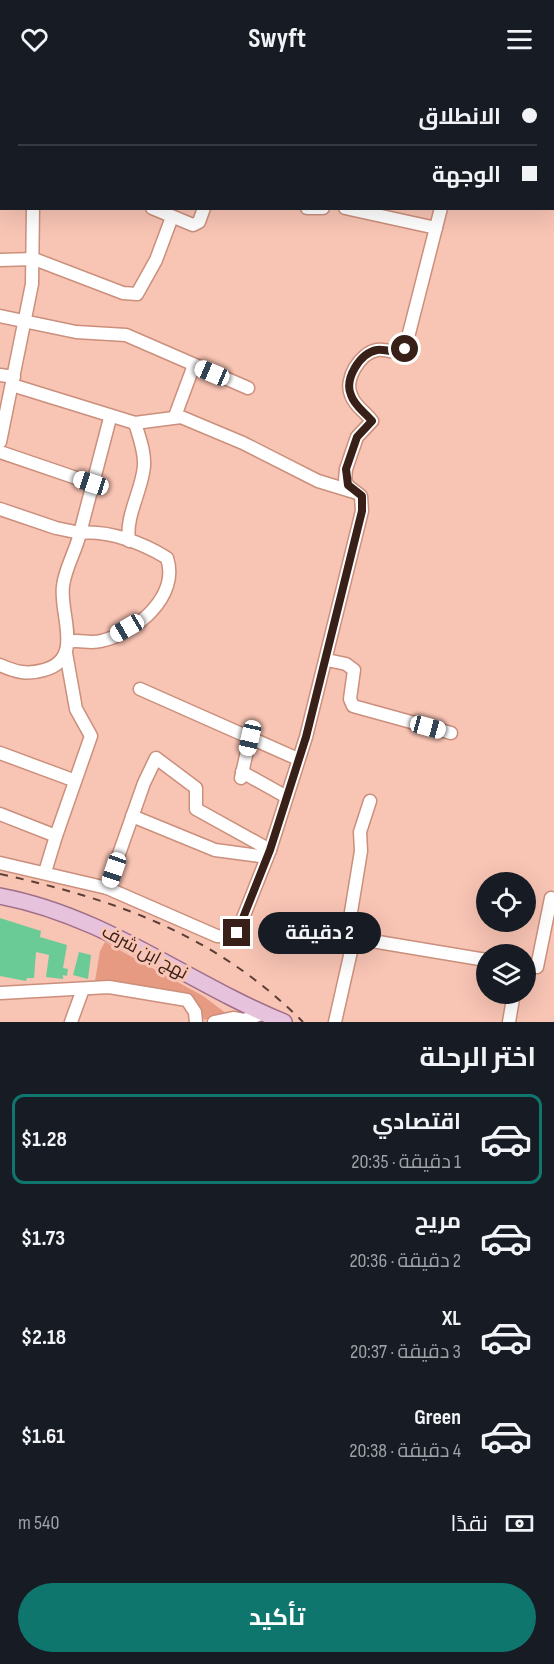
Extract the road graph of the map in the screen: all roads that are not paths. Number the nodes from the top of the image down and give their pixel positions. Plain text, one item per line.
1 (33, 210) edge
2 (156, 210) edge
3 (203, 210) edge
4 (354, 210) edge
5 (440, 210) edge
6 (172, 217) junction
7 (436, 228) junction
8 (34, 259) junction
9 (0, 260) edge
10 (0, 316) edge
11 (25, 319) junction
12 (194, 365) junction
13 (0, 375) edge
14 (13, 381) junction
15 (248, 388) dead end
16 (175, 416) junction
17 (110, 418) junction
18 (135, 423) junction
19 (0, 442) edge
20 (0, 452) edge
21 (91, 483) junction
22 (356, 493) junction
23 (0, 509) edge
24 (80, 533) junction
25 (129, 541) junction
26 (67, 648) junction
27 (327, 660) junction
28 (0, 665) edge
29 (141, 689) dead end
30 (451, 733) dead end
31 (250, 738) junction
32 (0, 753) edge
33 (298, 759) junction
34 (74, 780) junction
35 (285, 796) junction
36 (370, 801) dead end
37 (0, 814) edge
38 (132, 816) junction
39 (56, 836) junction
40 (268, 854) junction
41 (0, 863) edge
42 (45, 872) junction
43 (107, 888) junction
44 (0, 897) edge
45 (551, 898) dead end
46 (551, 914) edge
47 (354, 938) junction
48 (476, 958) edge
49 (536, 967) edge
50 (83, 989) junction
51 (0, 993) edge
52 (512, 1004) edge
53 (264, 1013) junction
54 (71, 1022) edge
55 (196, 1022) edge
56 (214, 1022) edge
57 (284, 1022) edge
58 (335, 1022) edge
59 (509, 1022) edge

1 - 8 street
2 - 6 street
3 - 6 street
4 - 7 street
5 - 7 street
6 - 8 street
7 - 22 street
8 - 9 street
8 - 11 street
10 - 11 street
11 - 12 street
11 - 14 street
12 - 15 street
12 - 16 street
13 - 14 street
14 - 17 street
14 - 19 street
16 - 18 street
16 - 22 street
17 - 18 street
17 - 21 street
18 - 25 street
20 - 21 street
21 - 24 street
22 - 27 street
23 - 24 street
24 - 25 street
24 - 26 street
25 - 26 street
26 - 28 street
26 - 34 street
27 - 30 street
27 - 33 street
29 - 31 street
31 - 33 street
31 - 35 street
32 - 34 street
33 - 35 street
34 - 39 street
35 - 40 street
36 - 47 street
37 - 39 street
38 - 40 street
38 - 40 street
38 - 43 street
39 - 42 street
40 - 43 street
41 - 42 street
42 - 43 street
44 - 53 main road, نهج ابن شرف
45 - 46 street
46 - 49 street
47 - 48 street
47 - 58 street
50 - 51 street
50 - 54 street
50 - 55 street
52 - 59 street
53 - 56 street
53 - 57 main road, نهج ابن شرف

